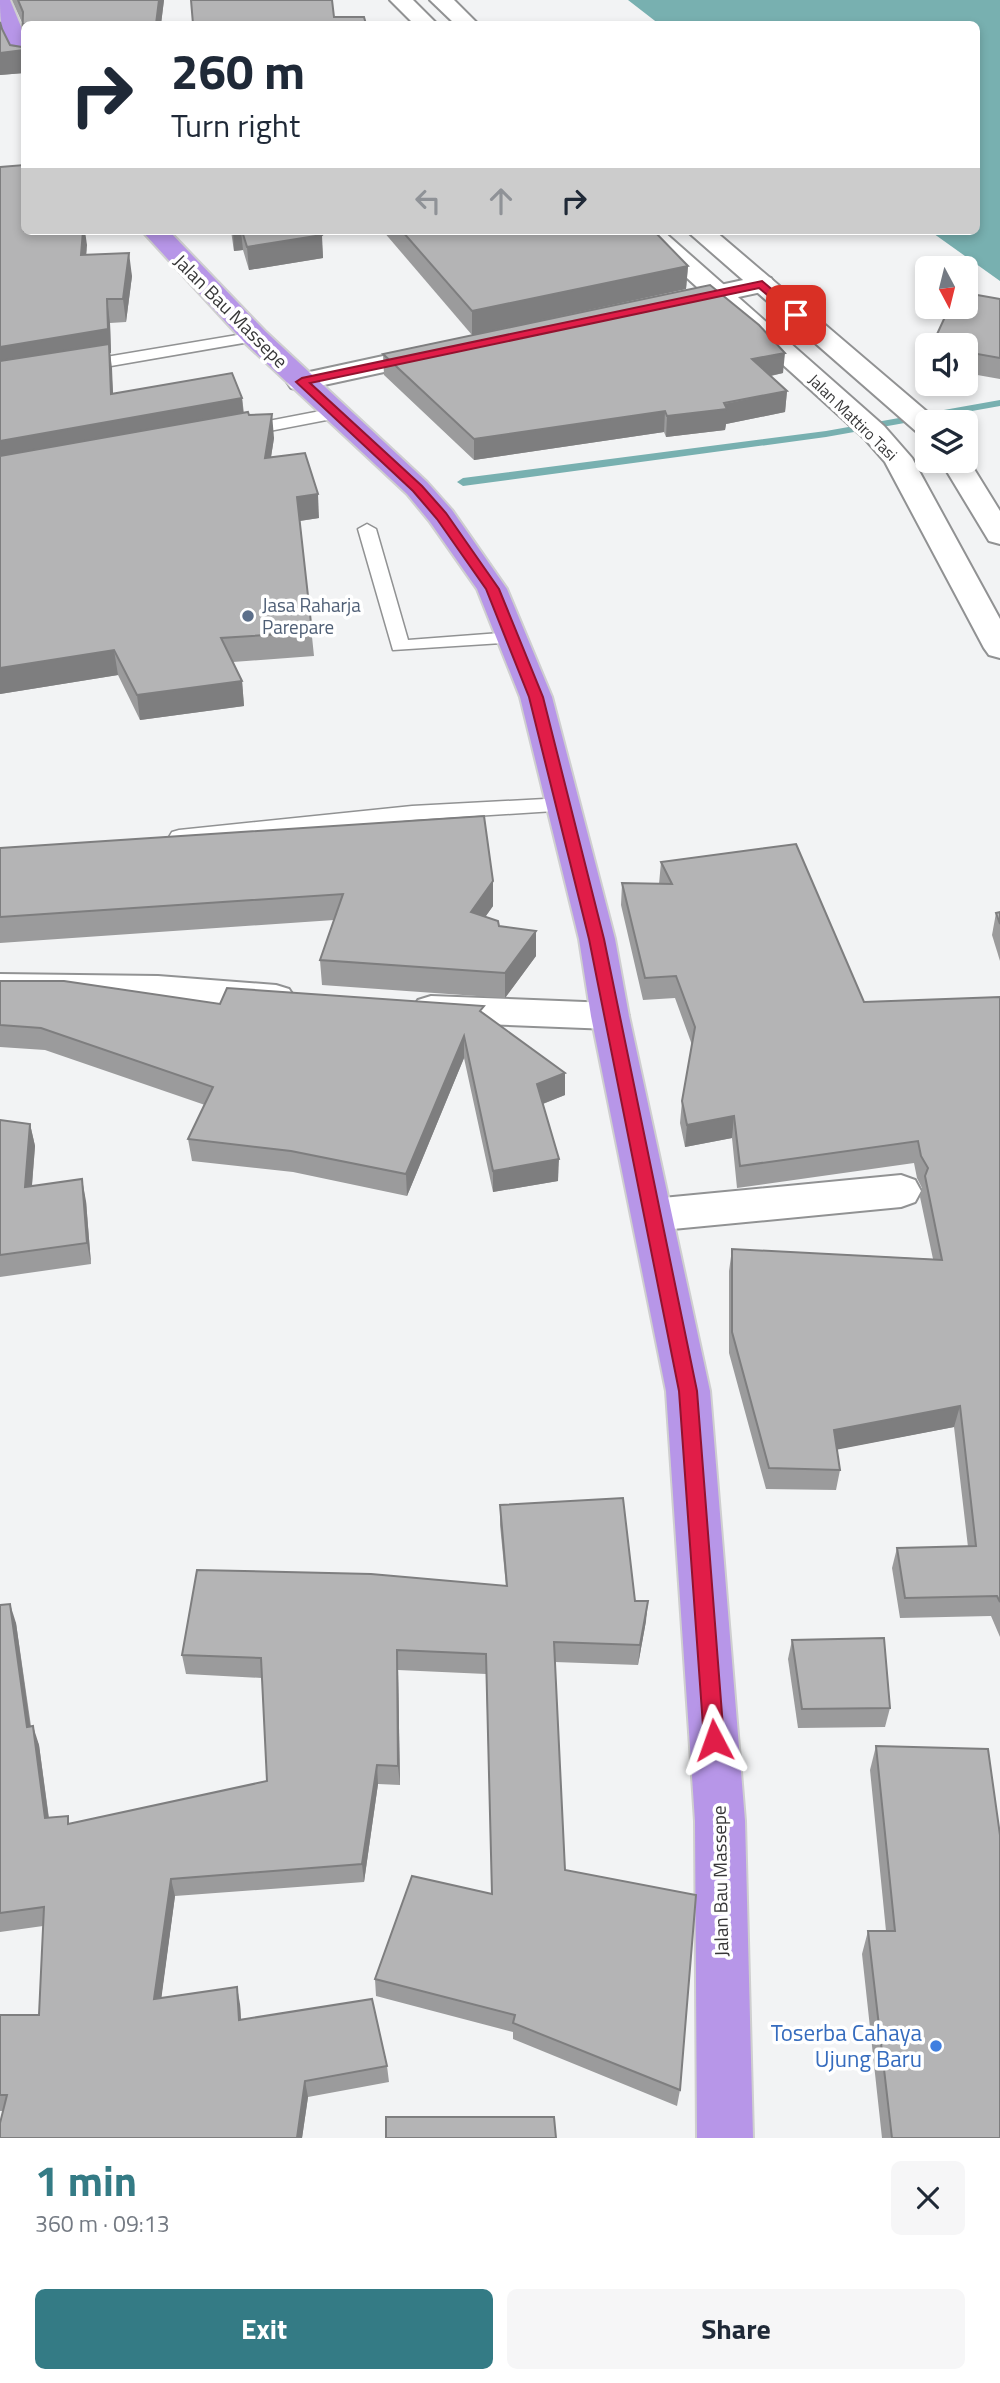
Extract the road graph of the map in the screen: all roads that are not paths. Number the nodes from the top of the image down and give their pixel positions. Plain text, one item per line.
1 (401, 0) edge
2 (441, 0) edge
3 (0, 1) edge
4 (423, 21) edge
5 (464, 21) edge
6 (21, 53) edge
7 (159, 235) edge
8 (652, 235) edge
9 (705, 235) edge
10 (762, 284) junction
11 (716, 293) junction
12 (649, 308) edge
13 (255, 337) junction
14 (462, 348) edge
15 (67, 368) edge
16 (302, 382) junction
17 (336, 413) junction
18 (915, 416) edge
19 (220, 435) edge
20 (962, 473) edge
21 (367, 529) dead end
22 (1000, 535) edge
23 (512, 638) junction
24 (1000, 648) edge
25 (563, 804) junction
26 (165, 839) edge
27 (0, 987) edge
28 (316, 1001) edge
29 (395, 1006) edge
30 (610, 1016) junction
31 (901, 1191) dead end
32 (652, 1214) junction
33 (725, 2138) edge

1 - 4 main road
2 - 5 main road
3 - 6 highway
7 - 13 highway, Jalan Bau Massepe
8 - 11 main road, Jalan Mattiro Tasi
9 - 10 main road, Jalan Mattiro Tasi
10 - 11 main road
10 - 18 main road, Jalan Mattiro Tasi
11 - 12 main road
11 - 24 main road, Jalan Mattiro Tasi
13 - 15 lane
13 - 16 highway, Jalan Bau Massepe
14 - 16 main road
16 - 17 highway, Jalan Bau Massepe
17 - 19 lane
17 - 23 highway, Jalan Bau Massepe
20 - 22 main road
21 - 23 lane
23 - 25 highway, Jalan Bau Massepe
25 - 26 lane
25 - 30 highway, Jalan Bau Massepe
27 - 28 main road
29 - 30 main road
30 - 32 highway, Jalan Bau Massepe
31 - 32 main road
32 - 33 highway, Jalan Bau Massepe

